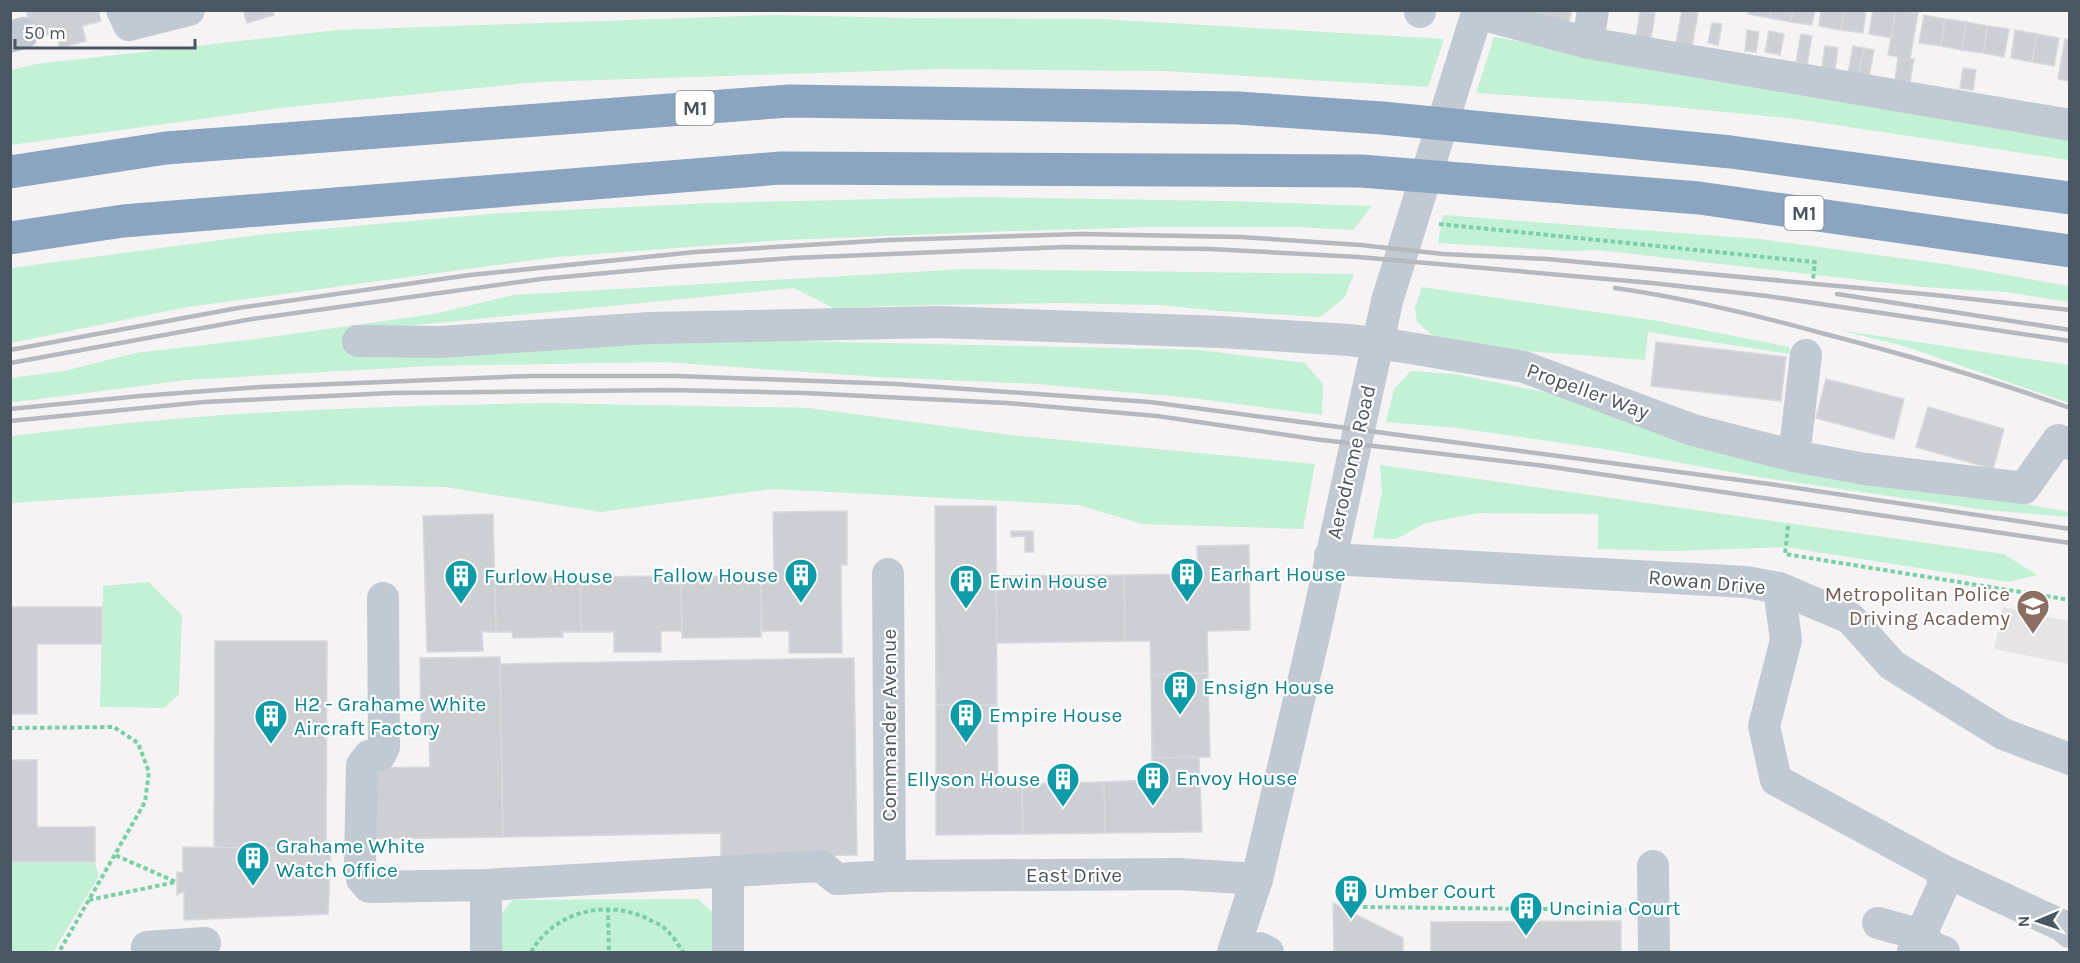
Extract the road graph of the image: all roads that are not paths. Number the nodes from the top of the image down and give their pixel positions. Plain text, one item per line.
1 (122, 10) edge
2 (189, 10) edge
3 (1593, 10) edge
4 (1477, 12) edge
5 (1587, 43) junction
6 (2070, 125) edge
7 (10, 172) edge
8 (2070, 198) edge
9 (10, 238) edge
10 (2070, 251) edge
11 (357, 341) dead end
12 (1377, 343) junction
13 (1806, 355) dead end
14 (2070, 444) edge
15 (1794, 456) junction
16 (1330, 556) junction
17 (888, 574) dead end
18 (1779, 588) junction
19 (383, 598) dead end
20 (2070, 759) edge
21 (1653, 866) dead end
22 (1942, 870) junction
23 (728, 871) junction
24 (890, 876) junction
25 (1257, 879) junction
26 (486, 885) junction
27 (1878, 923) dead end
28 (2070, 932) edge
29 (205, 943) dead end
30 (1926, 947) edge
31 (147, 952) edge
32 (486, 952) edge
33 (729, 952) edge
34 (1233, 952) edge
35 (1242, 952) edge
36 (1268, 952) edge
37 (1654, 952) edge

1 - 2 street
3 - 5 street
4 - 5 street
4 - 12 street, Aerodrome Road
5 - 6 street
7 - 8 highway, M1
9 - 10 highway, M1
11 - 12 street, Propeller Way
12 - 15 street, Propeller Way
12 - 16 street, Aerodrome Road
13 - 15 street
14 - 15 street, Propeller Way
16 - 18 street, Rowan Drive
16 - 25 street, Aerodrome Road
17 - 24 street, Commander Avenue
18 - 20 street, Rowan Drive
18 - 22 street
19 - 26 street, East Drive
21 - 37 street
22 - 28 street
22 - 30 street
23 - 24 street, East Drive
23 - 26 street, East Drive
23 - 33 street
24 - 25 street, East Drive
25 - 34 street, Aerodrome Road
26 - 32 street
27 - 30 street
29 - 31 street
35 - 36 street

